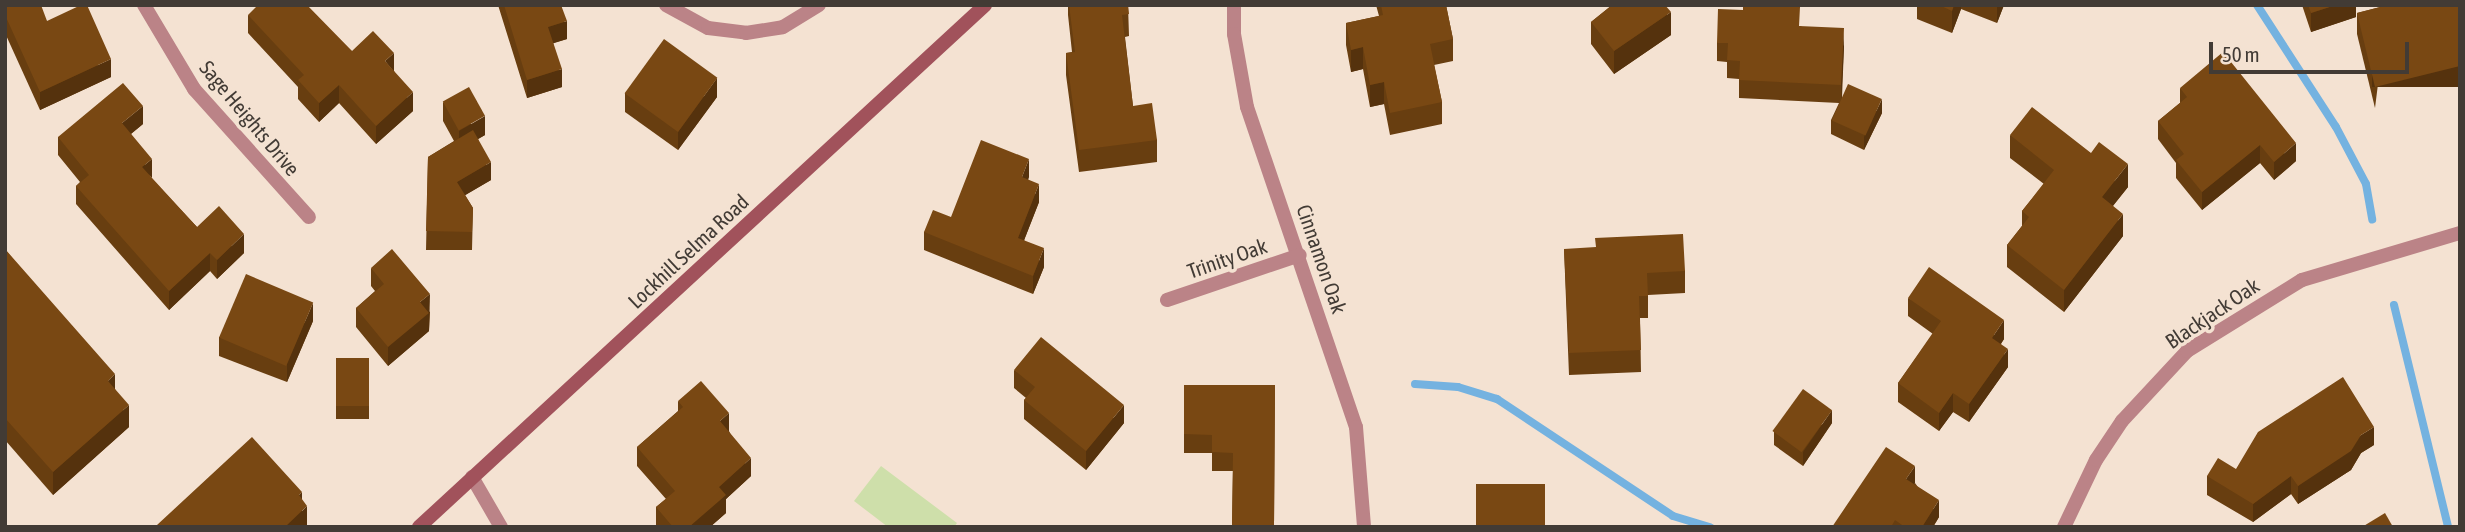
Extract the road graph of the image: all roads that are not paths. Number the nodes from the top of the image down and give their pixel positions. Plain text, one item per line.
1 (144, 5) edge
2 (666, 5) edge
3 (819, 5) edge
4 (985, 5) edge
5 (1234, 5) edge
6 (309, 217) dead end
7 (2460, 233) edge
8 (1300, 255) junction
9 (1167, 300) dead end
10 (472, 477) junction
11 (419, 527) edge
12 (501, 527) edge
13 (1364, 527) edge
14 (2064, 527) edge

1 - 6 street, Sage Heights Drive
2 - 3 street
4 - 10 main road, Lockhill Selma Road
5 - 8 street, Cinnamon Oak
7 - 14 street, Blackjack Oak
8 - 9 street, Trinity Oak
8 - 13 street, Cinnamon Oak
10 - 11 main road, Lockhill Selma Road
10 - 12 street

